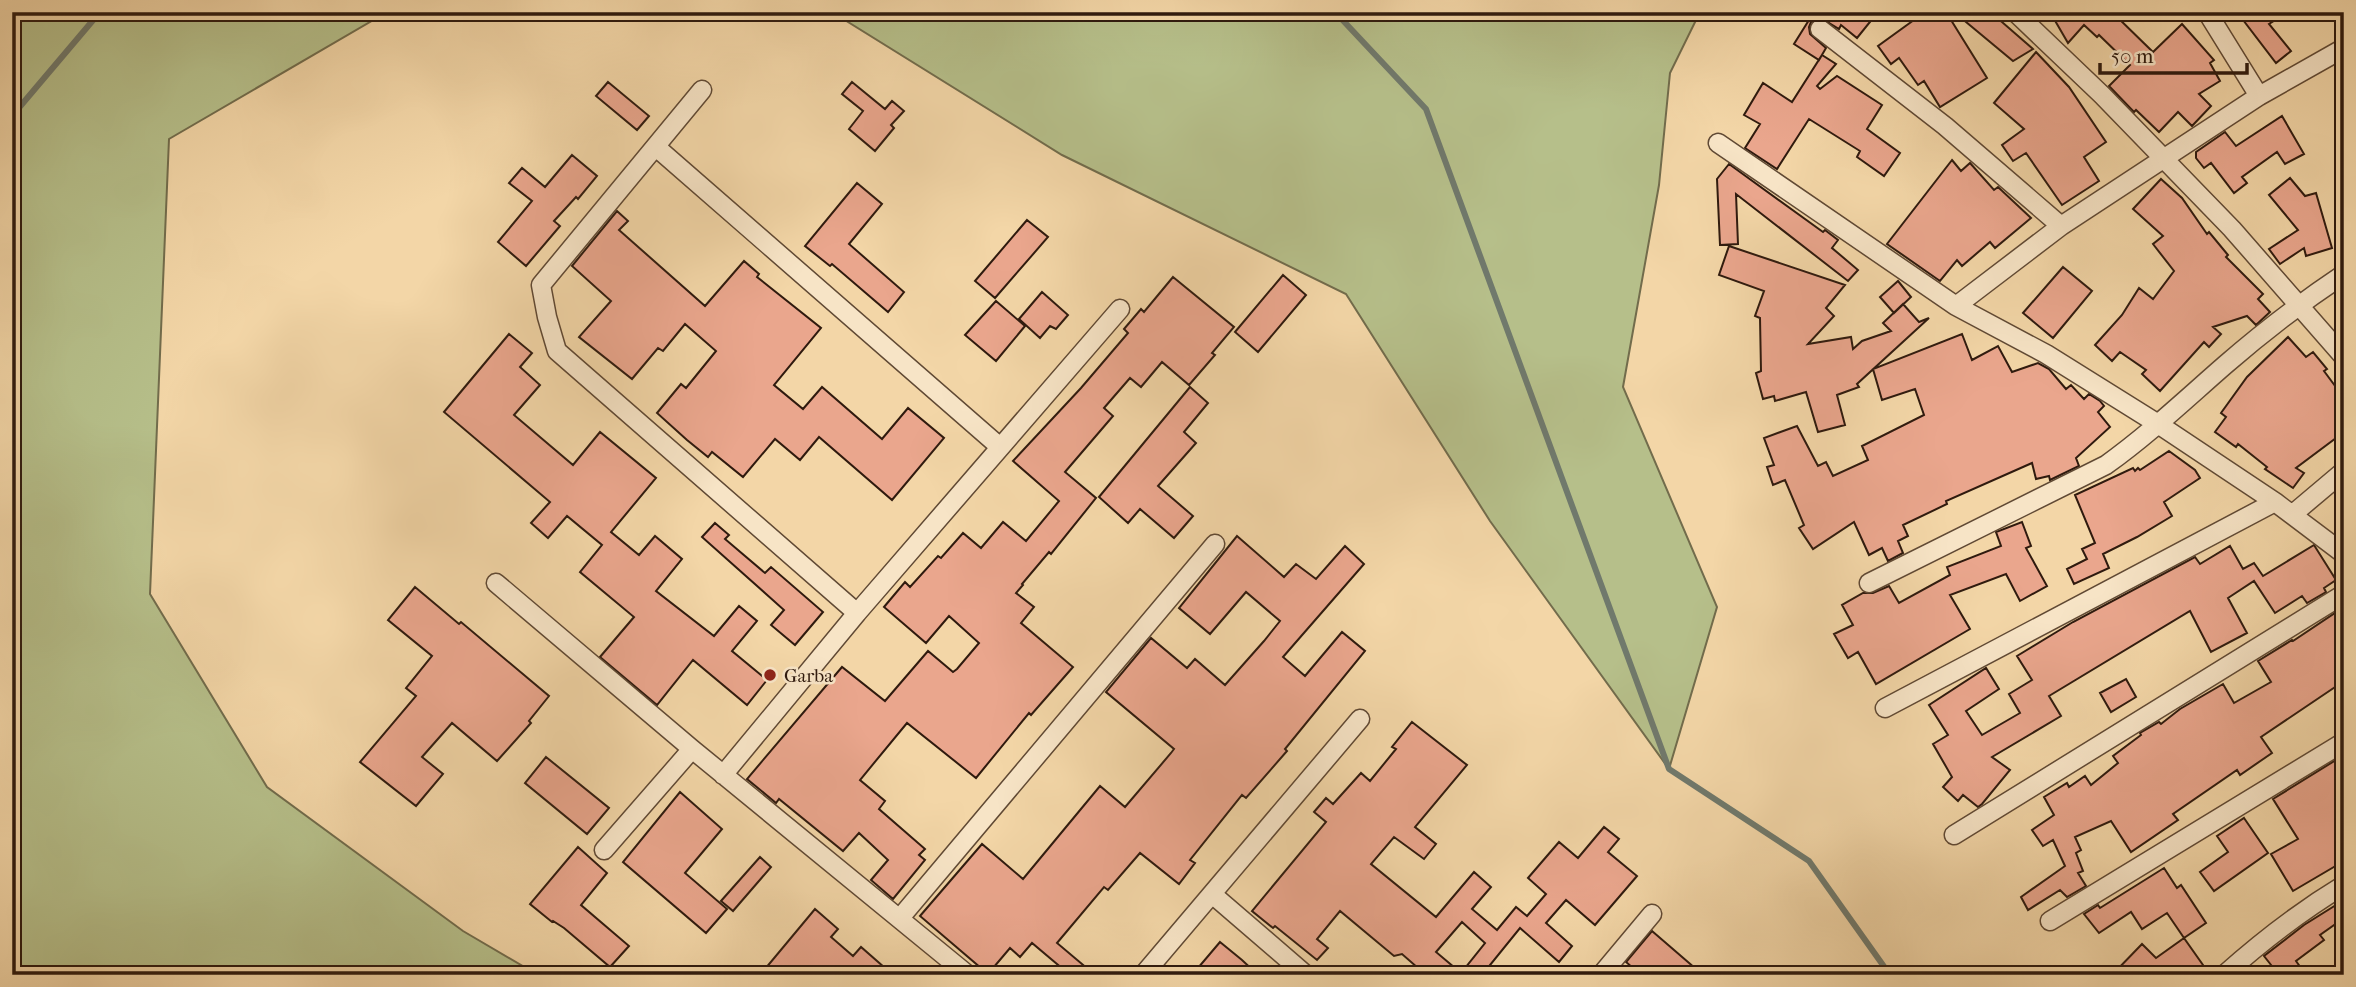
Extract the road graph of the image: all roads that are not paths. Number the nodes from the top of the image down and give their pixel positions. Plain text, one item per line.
1 (2015, 12) edge
2 (2207, 12) edge
3 (1820, 29) dead end
4 (2344, 48) edge
5 (702, 90) dead end
6 (2259, 96) junction
7 (1717, 143) dead end
8 (656, 147) junction
9 (2165, 158) junction
10 (2061, 226) junction
11 (2344, 274) edge
12 (2297, 305) junction
13 (1956, 306) junction
14 (1120, 309) dead end
15 (2344, 357) edge
16 (2158, 424) junction
17 (1000, 447) junction
18 (2344, 471) edge
19 (2275, 502) junction
20 (2293, 514) junction
21 (1215, 544) dead end
22 (2344, 554) edge
23 (496, 583) dead end
24 (1869, 583) dead end
25 (2344, 594) edge
26 (857, 613) junction
27 (1885, 708) dead end
28 (1360, 719) dead end
29 (2344, 742) edge
30 (692, 749) junction
31 (723, 775) junction
32 (1954, 835) dead end
33 (604, 850) dead end
34 (2344, 885) edge
35 (1212, 894) junction
36 (1652, 914) dead end
37 (900, 918) junction
38 (2050, 921) dead end
39 (968, 975) edge
40 (1143, 975) edge
41 (1306, 975) edge
42 (1601, 975) edge
43 (2224, 975) edge

1 - 9 street
2 - 6 street
3 - 10 street
4 - 6 street
5 - 8 street
6 - 9 street
7 - 13 street
8 - 17 street
8 - 26 street
9 - 10 street
9 - 12 street
10 - 13 street
11 - 12 street
12 - 15 street
12 - 16 street
13 - 16 street
14 - 17 street
16 - 19 street
16 - 24 street
17 - 26 street
18 - 20 street
19 - 20 street
19 - 27 street
20 - 22 street
21 - 37 street
23 - 30 street
25 - 32 street
26 - 31 street
28 - 35 street
29 - 38 street
30 - 31 street
30 - 33 street
31 - 37 street
34 - 43 street
35 - 40 street
35 - 41 street
36 - 42 street
37 - 39 street

